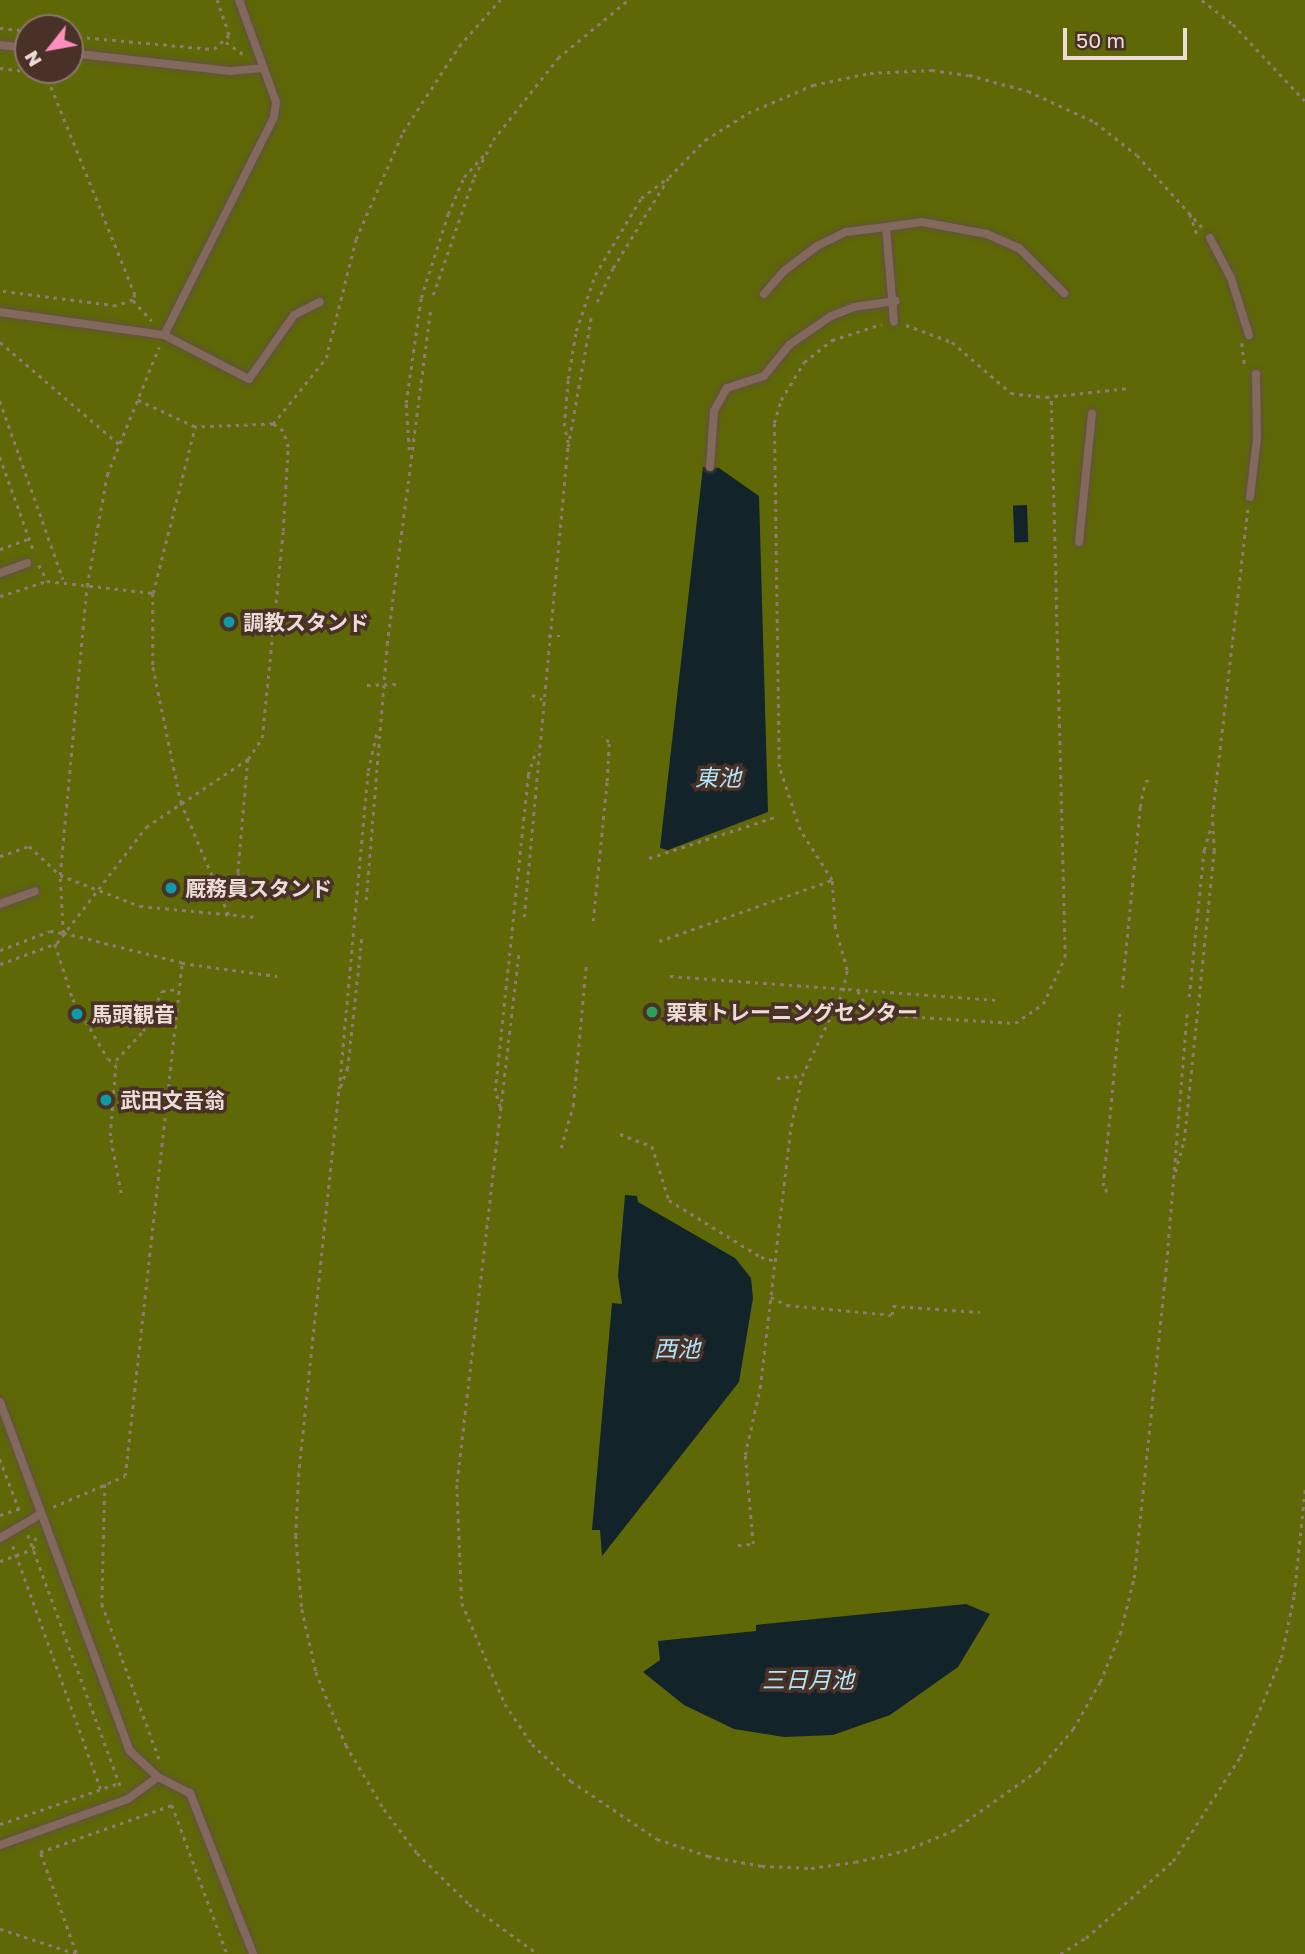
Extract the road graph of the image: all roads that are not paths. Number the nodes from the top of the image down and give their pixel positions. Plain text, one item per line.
1 (239, 0) edge
2 (84, 54) edge
3 (263, 68) junction
4 (886, 227) junction
5 (1210, 238) road end
6 (1064, 293) dead end
7 (764, 294) dead end
8 (896, 301) junction
9 (320, 302) dead end
10 (0, 312) edge
11 (894, 322) road end
12 (164, 335) junction
13 (1249, 335) dead end
14 (1256, 374) dead end
15 (1092, 414) dead end
16 (710, 467) dead end
17 (1250, 497) road end
18 (1079, 542) dead end
19 (27, 563) dead end
20 (0, 573) edge
21 (35, 891) dead end
22 (0, 904) edge
23 (0, 1402) edge
24 (41, 1514) junction
25 (4, 1537) edge
26 (158, 1777) junction
27 (0, 1845) edge
28 (253, 1954) edge

1 - 3 lane
2 - 3 lane
3 - 12 lane
4 - 6 lane
4 - 7 lane
4 - 8 lane
5 - 13 lane
8 - 11 lane
8 - 16 lane
9 - 12 lane
10 - 12 lane
14 - 17 lane
15 - 18 lane
19 - 20 lane
21 - 22 lane
23 - 24 lane
24 - 25 lane
24 - 26 lane
26 - 27 lane
26 - 28 lane

